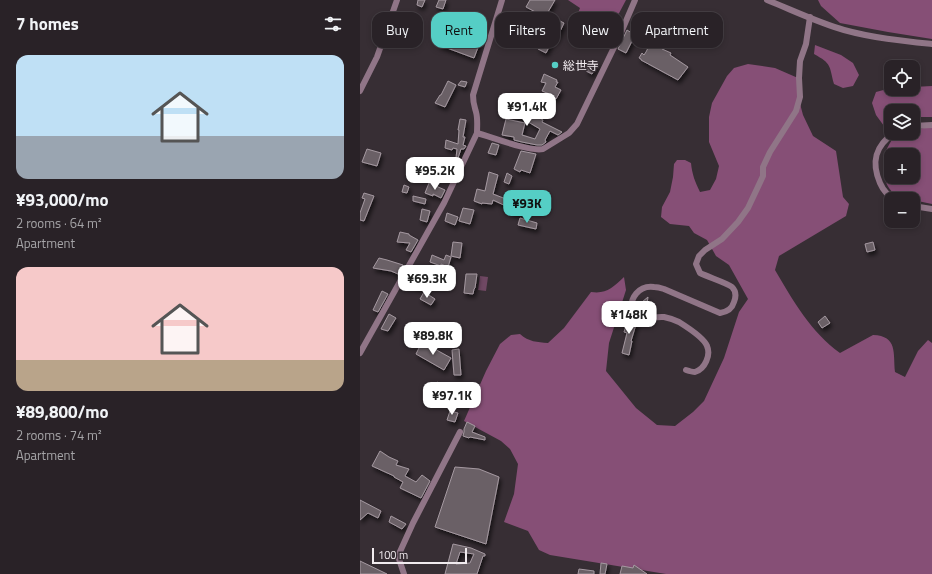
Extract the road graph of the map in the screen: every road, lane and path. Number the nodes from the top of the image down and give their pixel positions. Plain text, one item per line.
1 (396, 0) edge
2 (502, 0) edge
3 (635, 0) edge
4 (767, 0) edge
5 (810, 17) junction
6 (932, 44) edge
7 (360, 92) edge
8 (932, 125) edge
9 (920, 126) edge
10 (477, 132) junction
11 (886, 140) edge
12 (886, 192) edge
13 (920, 207) edge
14 (932, 209) edge
15 (360, 353) edge
16 (686, 370) dead end
17 (460, 432) dead end
18 (404, 574) edge

1 - 7 street
2 - 10 street
3 - 10 street
4 - 5 street
5 - 6 street
5 - 16 street
8 - 9 street
10 - 15 street
11 - 12 street
13 - 14 street
17 - 18 street

